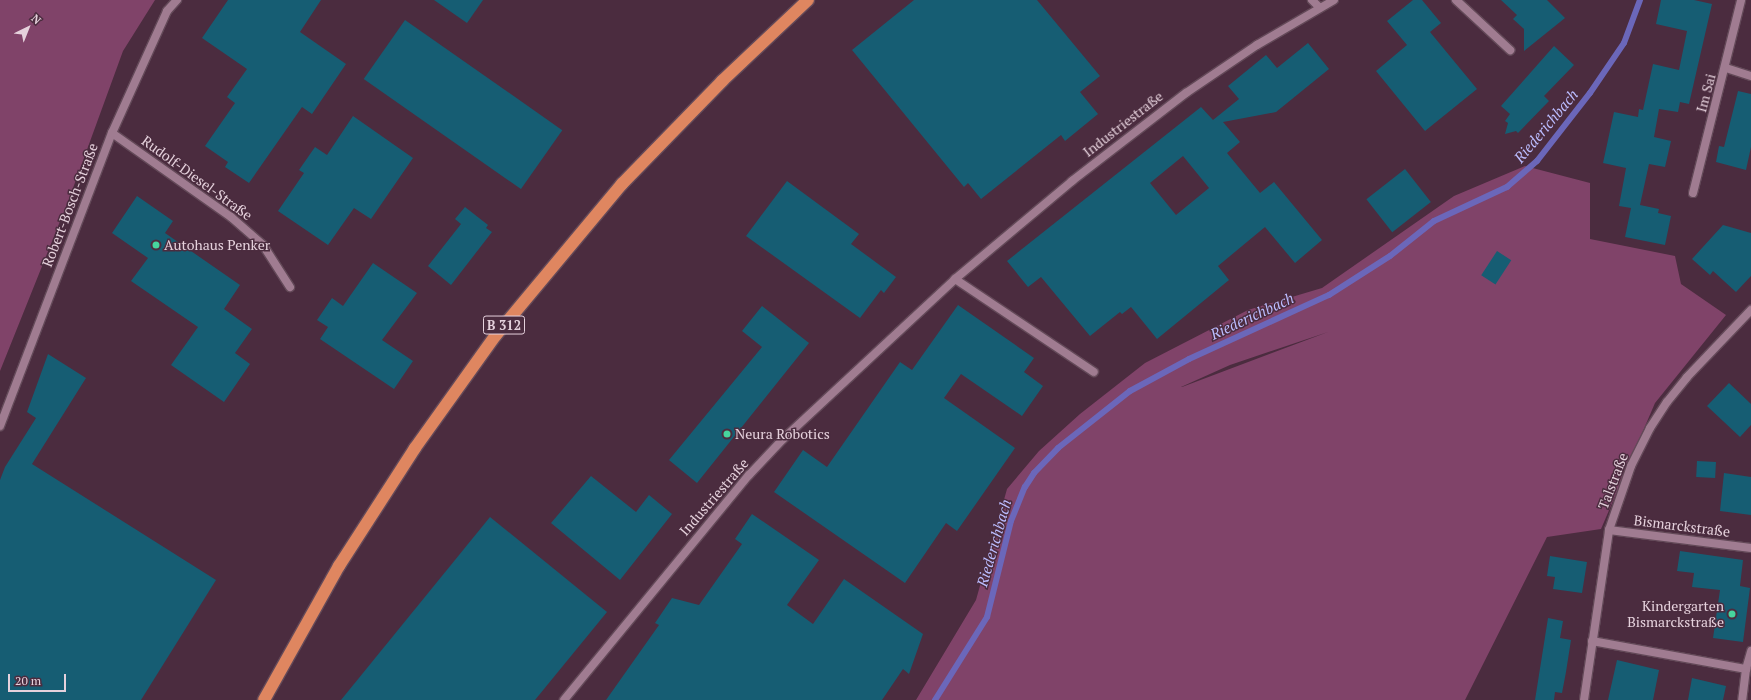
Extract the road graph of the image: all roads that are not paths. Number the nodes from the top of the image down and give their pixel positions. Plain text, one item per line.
1 (177, 0) edge
2 (808, 0) edge
3 (1312, 0) edge
4 (1334, 0) edge
5 (1456, 0) edge
6 (1741, 0) edge
7 (1320, 8) junction
8 (1510, 50) dead end
9 (1726, 68) junction
10 (1751, 76) edge
11 (112, 133) junction
12 (1693, 193) dead end
13 (955, 279) junction
14 (290, 287) dead end
15 (1751, 310) edge
16 (1094, 372) dead end
17 (0, 426) edge
18 (1609, 530) junction
19 (1751, 548) edge
20 (1592, 641) junction
21 (1751, 651) edge
22 (1746, 669) junction
23 (264, 700) edge
24 (564, 700) edge
25 (1584, 700) edge
26 (1742, 700) edge

1 - 11 street, Robert-Bosch-Straße
2 - 23 highway, B 312
3 - 7 street
4 - 7 street, Industriestraße
5 - 8 street
6 - 9 street, Im Sai
7 - 13 street, Industriestraße
9 - 10 street
9 - 12 street, Im Sai
11 - 14 street, Rudolf-Diesel-Straße
11 - 17 street, Robert-Bosch-Straße
13 - 16 street
13 - 24 street, Industriestraße
15 - 18 street, Talstraße
18 - 19 street, Bismarckstraße
18 - 20 street, Talstraße
20 - 22 street
20 - 25 street, Talstraße
21 - 22 street
22 - 26 street

